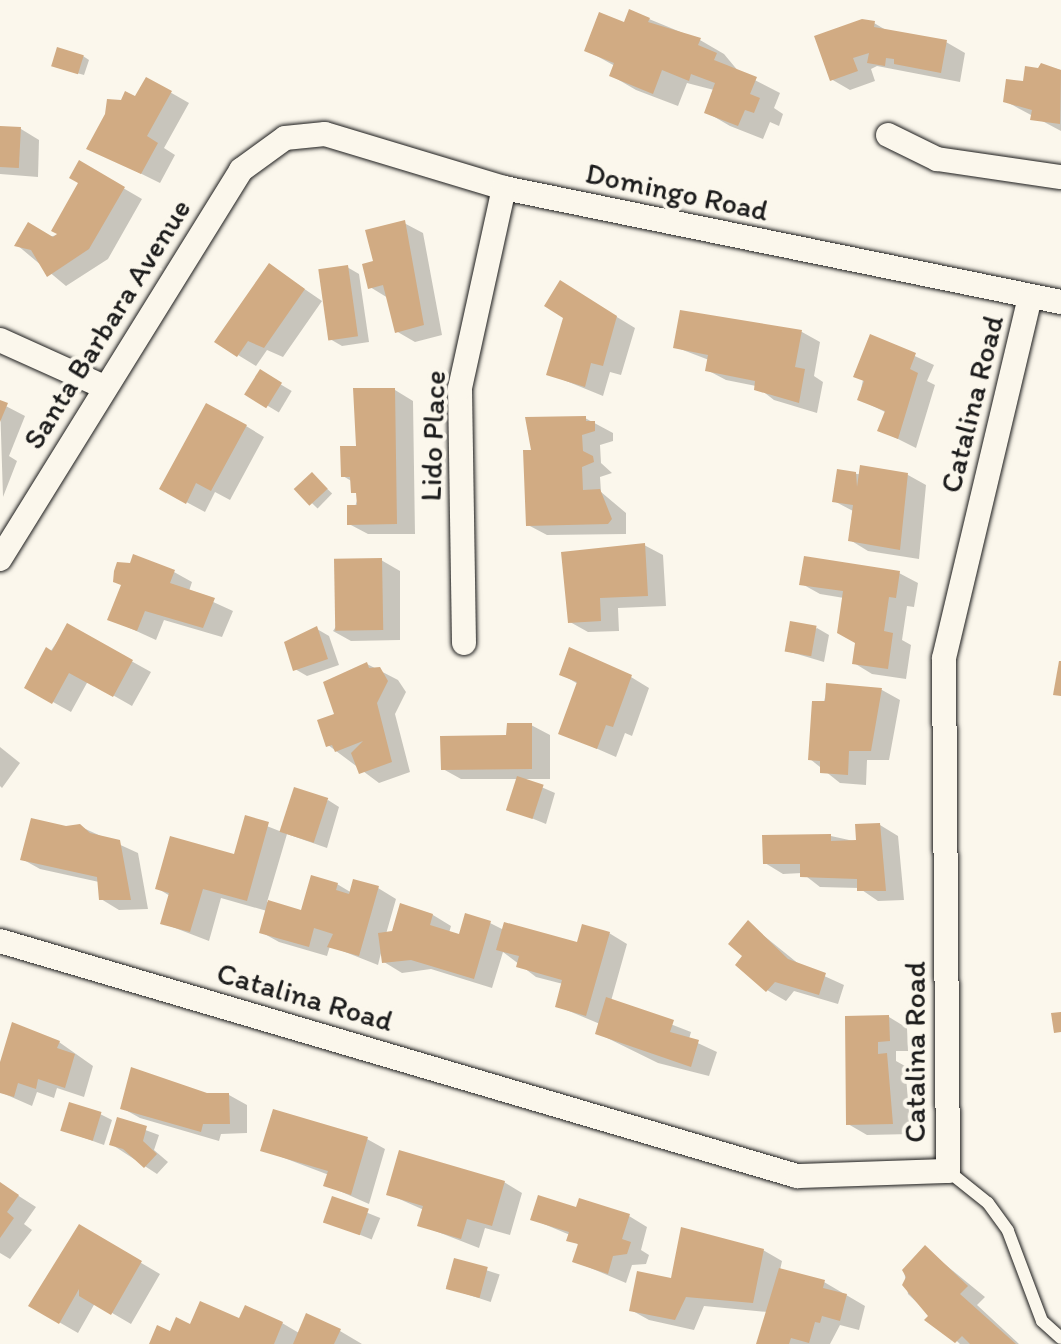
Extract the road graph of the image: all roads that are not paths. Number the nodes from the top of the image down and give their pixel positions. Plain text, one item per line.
1 (888, 135) dead end
2 (285, 138) joint
3 (1061, 177) edge
4 (504, 188) junction
5 (1030, 298) junction
6 (1061, 302) edge
7 (0, 340) edge
8 (104, 387) junction
9 (0, 559) edge
10 (464, 643) dead end
11 (0, 941) edge
12 (948, 1171) junction
13 (1061, 1338) edge

1 - 3 street
2 - 4 street, Domingo Road
2 - 8 street, Santa Barbara Avenue
4 - 5 street, Domingo Road
4 - 10 street, Lido Place
5 - 6 street, Domingo Road
5 - 12 street, Catalina Road
7 - 8 street
8 - 9 street, Santa Barbara Avenue
11 - 12 street, Catalina Road
12 - 13 lane

